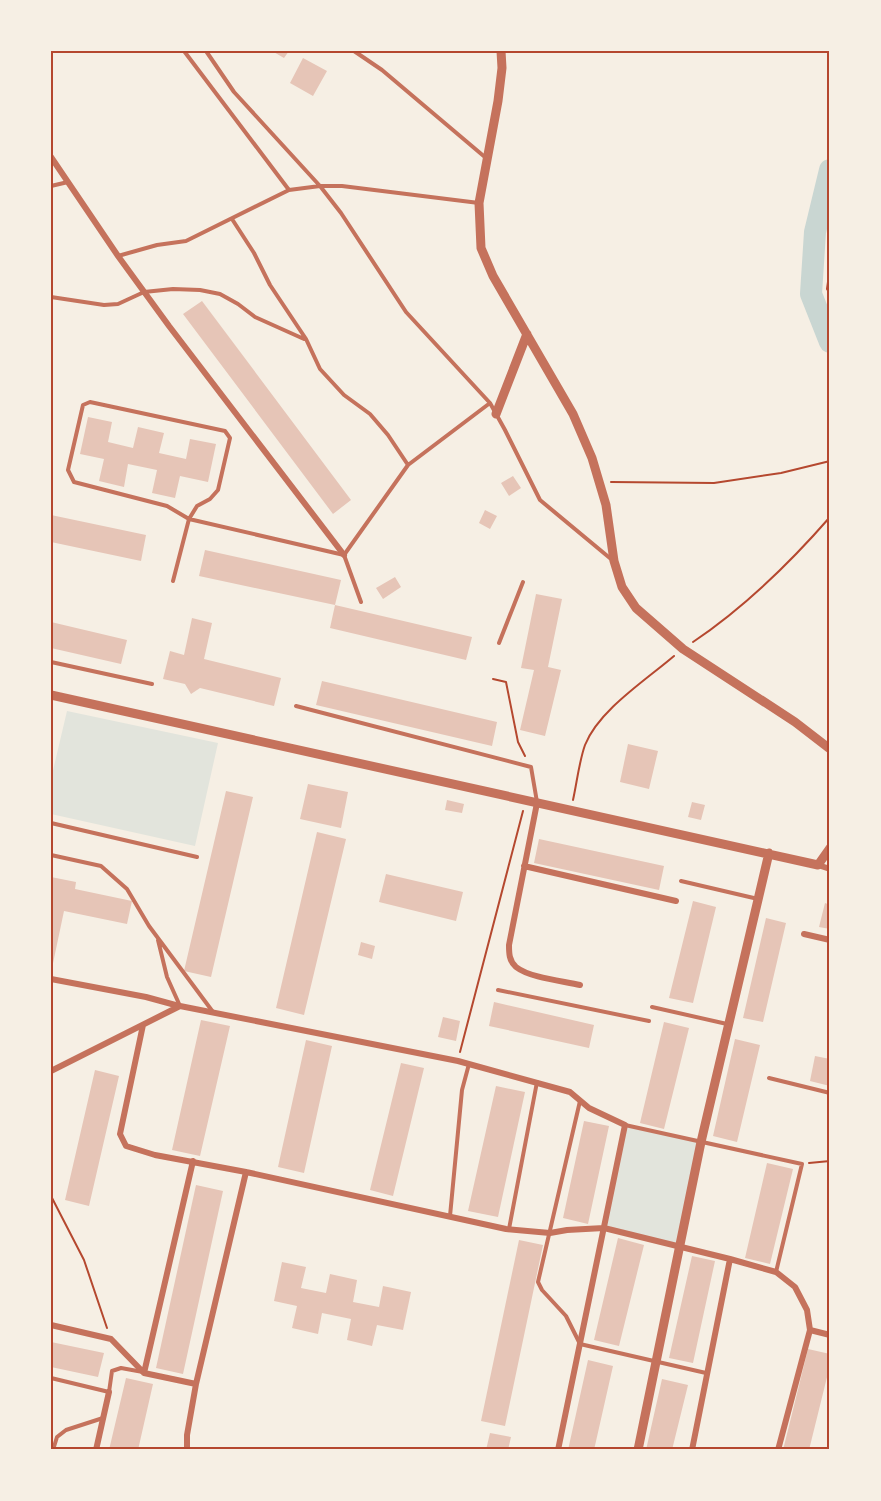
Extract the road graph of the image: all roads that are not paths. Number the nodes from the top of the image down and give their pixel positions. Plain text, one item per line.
1 (184, 51) edge
2 (206, 51) edge
3 (354, 51) edge
4 (501, 51) edge
5 (51, 157) edge
6 (486, 158) junction
7 (69, 182) junction
8 (51, 186) edge
9 (320, 186) junction
10 (289, 190) junction
11 (479, 203) junction
12 (232, 219) junction
13 (118, 256) junction
14 (144, 292) junction
15 (51, 297) edge
16 (526, 334) junction
17 (306, 339) junction
18 (490, 403) junction
19 (496, 414) junction
20 (408, 465) junction
21 (189, 519) junction
22 (344, 555) junction
23 (614, 561) junction
24 (173, 581) dead end
25 (523, 582) dead end
26 (361, 602) dead end
27 (499, 643) dead end
28 (51, 662) edge
29 (152, 684) dead end
30 (51, 694) edge
31 (296, 706) dead end
32 (830, 749) edge
33 (537, 803) junction
34 (51, 823) edge
35 (830, 848) edge
36 (769, 853) junction
37 (51, 855) edge
38 (197, 857) dead end
39 (818, 865) junction
40 (524, 866) junction
41 (830, 869) edge
42 (681, 881) dead end
43 (758, 899) junction
44 (676, 901) dead end
45 (804, 934) dead end
46 (157, 937) junction
47 (830, 940) edge
48 (51, 979) edge
49 (580, 985) dead end
50 (498, 990) dead end
51 (180, 1006) junction
52 (652, 1007) dead end
53 (213, 1012) junction
54 (649, 1021) dead end
55 (729, 1024) junction
56 (143, 1025) junction
57 (469, 1064) junction
58 (51, 1071) edge
59 (769, 1078) dead end
60 (537, 1082) junction
61 (830, 1093) edge
62 (580, 1100) junction
63 (625, 1125) junction
64 (701, 1142) junction
65 (193, 1161) junction
66 (246, 1172) junction
67 (450, 1216) junction
68 (604, 1228) junction
69 (509, 1229) junction
70 (550, 1233) junction
71 (680, 1246) junction
72 (729, 1259) junction
73 (776, 1272) junction
74 (51, 1325) edge
75 (810, 1330) junction
76 (830, 1335) edge
77 (580, 1344) junction
78 (656, 1362) junction
79 (144, 1372) junction
80 (707, 1373) junction
81 (51, 1378) edge
82 (196, 1384) junction
83 (109, 1392) junction
84 (103, 1418) junction
85 (53, 1450) edge
86 (96, 1450) edge
87 (187, 1450) edge
88 (558, 1450) edge
89 (638, 1450) edge
90 (692, 1450) edge
91 (778, 1450) edge

1 - 10 lane
2 - 9 lane
3 - 6 lane
4 - 6 street
5 - 7 street
6 - 11 street
7 - 8 lane
7 - 13 street
9 - 10 lane
9 - 11 lane
9 - 18 lane
10 - 12 lane
11 - 16 street
12 - 13 lane
12 - 17 lane
13 - 14 street
14 - 15 lane
14 - 17 lane
14 - 22 street
16 - 19 street
16 - 23 street
17 - 20 lane
18 - 19 lane
18 - 20 lane
19 - 23 lane
20 - 22 lane
21 - 21 lane
21 - 22 lane
21 - 24 lane
22 - 26 lane
23 - 32 street
25 - 27 lane
28 - 29 lane
30 - 33 street
31 - 33 lane
33 - 36 street
33 - 40 street
34 - 38 lane
35 - 39 street
36 - 39 street
36 - 43 street
37 - 46 lane
39 - 41 street
40 - 44 street
40 - 49 street
42 - 43 lane
43 - 55 street
45 - 47 street
46 - 51 lane
46 - 53 lane
48 - 51 street
50 - 54 lane
51 - 53 street
51 - 56 street
52 - 55 lane
53 - 57 street
55 - 64 street
56 - 58 street
56 - 65 street
57 - 60 street
57 - 67 lane
59 - 61 lane
60 - 62 street
60 - 69 lane
62 - 63 street
62 - 70 lane
63 - 64 lane
63 - 68 street
64 - 71 street
64 - 73 lane
65 - 66 street
65 - 79 street
66 - 67 street
66 - 82 street
67 - 69 street
68 - 70 street
68 - 71 street
68 - 77 street
69 - 70 street
70 - 77 lane
71 - 72 street
71 - 78 street
72 - 73 street
72 - 80 street
73 - 75 street
74 - 79 street
75 - 76 street
75 - 91 street
77 - 78 lane
77 - 88 street
78 - 80 lane
78 - 89 street
79 - 82 street
79 - 83 lane
80 - 90 street
81 - 83 lane
82 - 87 street
83 - 84 street
84 - 85 lane
84 - 86 street

